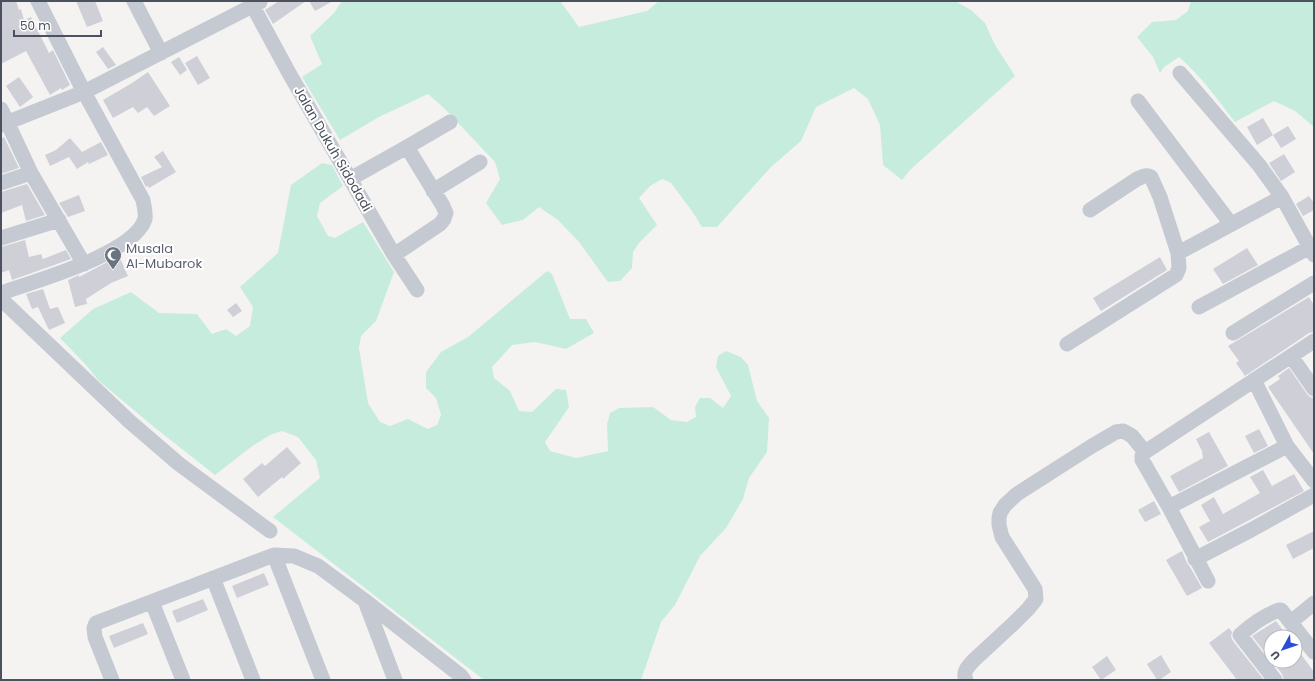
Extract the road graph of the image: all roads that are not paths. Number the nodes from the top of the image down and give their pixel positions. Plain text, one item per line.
1 (38, 1) edge
2 (134, 1) edge
3 (255, 3) edge
4 (161, 53) junction
5 (1180, 72) dead end
6 (84, 92) junction
7 (1138, 101) dead end
8 (1, 109) edge
9 (450, 122) dead end
10 (4, 124) edge
11 (407, 147) junction
12 (480, 162) dead end
13 (31, 173) junction
14 (350, 179) junction
15 (1, 183) edge
16 (433, 191) junction
17 (1282, 198) junction
18 (1090, 210) dead end
19 (59, 220) junction
20 (1231, 224) junction
21 (1, 238) edge
22 (1312, 251) edge
23 (1178, 252) junction
24 (394, 255) junction
25 (84, 264) junction
26 (1313, 285) edge
27 (417, 290) dead end
28 (1, 293) edge
29 (1, 299) edge
30 (1199, 307) dead end
31 (1233, 333) dead end
32 (1314, 341) edge
33 (1067, 344) dead end
34 (1291, 356) junction
35 (1254, 380) junction
36 (1314, 389) edge
37 (1288, 446) junction
38 (1145, 452) junction
39 (1314, 481) edge
40 (1314, 495) edge
41 (1169, 507) junction
42 (270, 531) dead end
43 (274, 555) junction
44 (1195, 559) junction
45 (213, 578) junction
46 (1208, 581) dead end
47 (364, 600) junction
48 (152, 602) junction
49 (1314, 603) edge
50 (1291, 622) junction
51 (1314, 652) edge
52 (112, 680) edge
53 (183, 680) edge
54 (253, 680) edge
55 (324, 680) edge
56 (395, 680) edge
57 (464, 680) edge
58 (966, 680) edge
59 (1275, 680) edge

1 - 6 street
2 - 4 street
3 - 4 street, Jalan Dukuh Sidodadi
3 - 14 street, Jalan Dukuh Sidodadi
4 - 6 street, Jalan Dukuh Sidodadi
5 - 17 street
6 - 10 street, Jalan Dukuh Sidodadi
6 - 25 street
7 - 20 street
8 - 10 street
9 - 11 street
10 - 13 street
11 - 14 street
11 - 16 street
12 - 16 street
13 - 15 street
13 - 19 street
14 - 24 street, Jalan Dukuh Sidodadi
16 - 24 street
17 - 20 street
17 - 22 street
18 - 23 street
19 - 21 street
19 - 25 street
20 - 23 street
22 - 30 street
23 - 33 street
24 - 27 street, Jalan Dukuh Sidodadi
25 - 28 street
26 - 31 street
29 - 42 street
32 - 34 street
34 - 35 street
34 - 36 street
35 - 37 street
35 - 38 street
37 - 39 street
37 - 41 street
38 - 41 street
38 - 58 street
40 - 44 street
41 - 44 street
43 - 45 street
43 - 47 street
43 - 55 street
44 - 46 street
45 - 48 street
45 - 54 street
47 - 56 street
47 - 57 street
48 - 52 street
48 - 53 street
49 - 50 street
50 - 51 street
50 - 59 street

